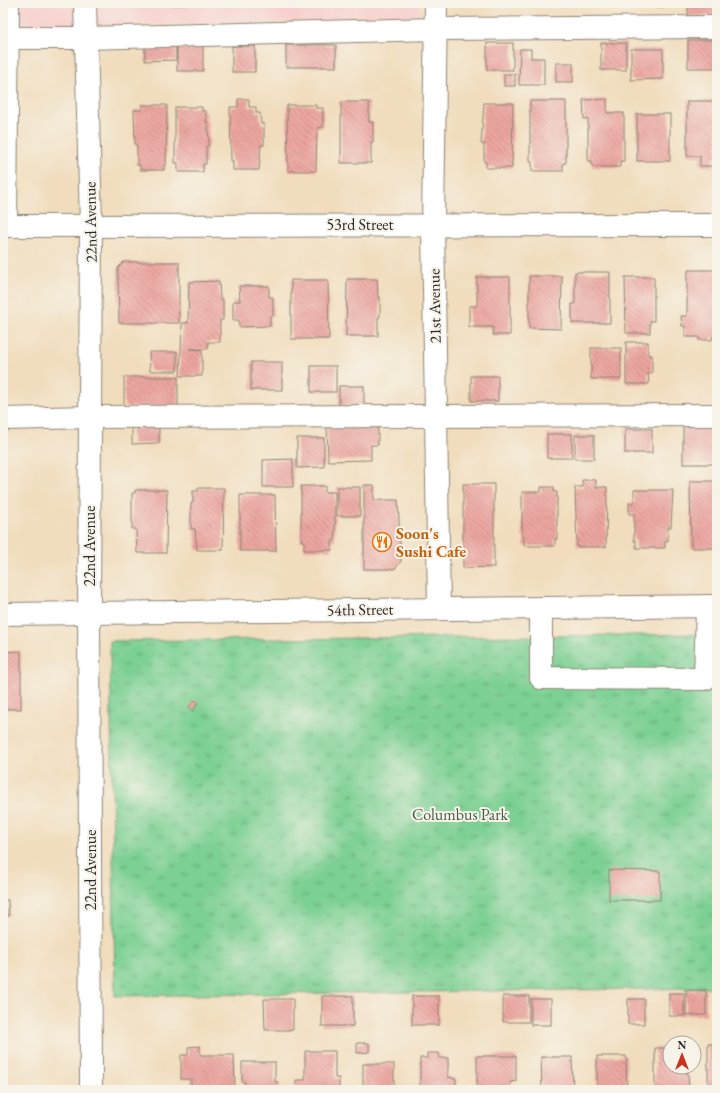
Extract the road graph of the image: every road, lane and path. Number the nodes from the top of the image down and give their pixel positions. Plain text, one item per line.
1 (8, 3) edge
2 (85, 3) edge
3 (436, 3) edge
4 (717, 27) edge
5 (435, 29) junction
6 (6, 38) edge
7 (85, 38) junction
8 (433, 224) junction
9 (91, 225) junction
10 (717, 225) edge
11 (5, 226) edge
12 (717, 415) edge
13 (90, 417) junction
14 (435, 417) junction
15 (3, 419) edge
16 (712, 606) edge
17 (439, 608) junction
18 (541, 608) junction
19 (89, 612) junction
20 (3, 614) edge
21 (91, 1090) edge

1 - 6 street
2 - 7 street, 22nd Avenue
3 - 5 street, 21st Avenue
4 - 5 street
5 - 7 street
5 - 8 street, 21st Avenue
6 - 7 street
6 - 11 street
7 - 9 street, 22nd Avenue
8 - 9 street, 53rd Street
8 - 10 street, 53rd Street
8 - 14 street, 21st Avenue
9 - 11 street, 53rd Street
9 - 13 street, 22nd Avenue
12 - 14 street
13 - 14 street
13 - 15 street
13 - 19 street, 22nd Avenue
14 - 17 street, 21st Avenue
16 - 18 street, 54th Street
16 - 18 street
17 - 18 street, 54th Street
17 - 19 street, 54th Street
19 - 20 street, 54th Street
19 - 21 street, 22nd Avenue

